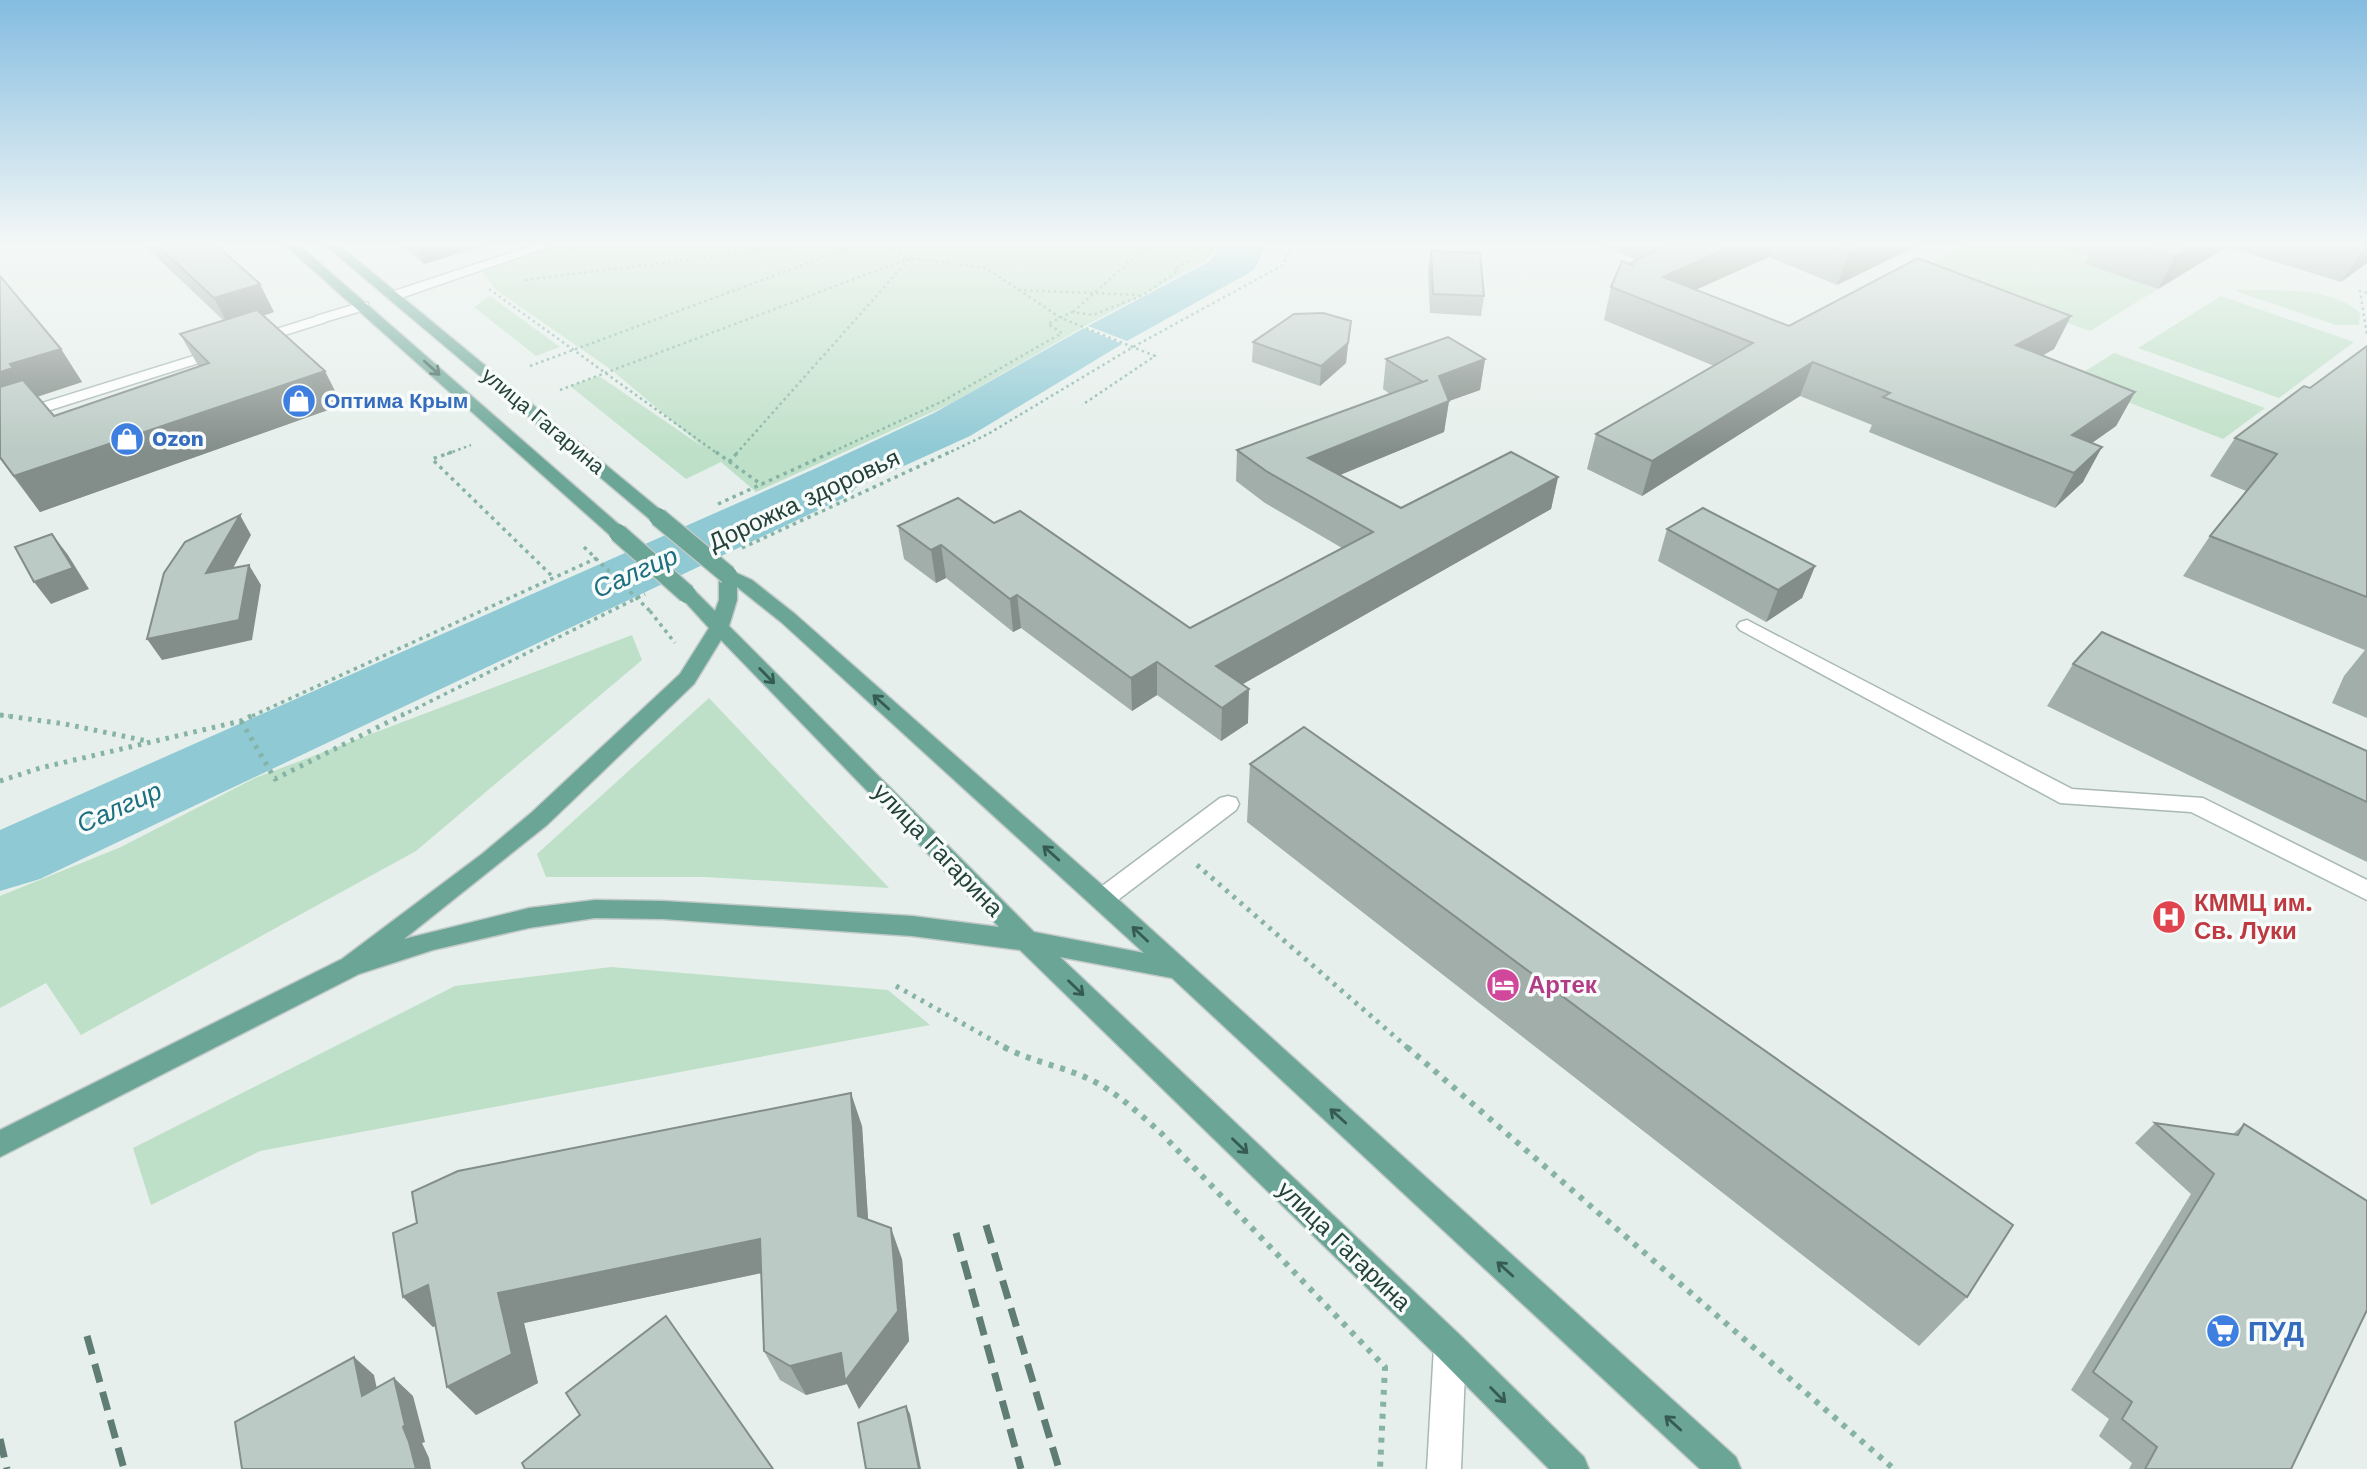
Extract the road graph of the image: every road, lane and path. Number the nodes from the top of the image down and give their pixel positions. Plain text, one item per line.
1 (339, 314) edge
2 (371, 314) edge
3 (414, 314) edge
4 (523, 314) edge
5 (672, 314) edge
6 (763, 314) edge
7 (860, 314) edge
8 (1053, 314) edge
9 (1070, 314) edge
10 (1081, 314) edge
11 (1099, 314) edge
12 (1194, 314) edge
13 (2364, 314) edge
14 (1060, 318) junction
15 (2367, 335) edge
16 (1133, 347) junction
17 (573, 350) junction
18 (530, 366) dead end
19 (161, 370) junction
20 (606, 373) junction
21 (173, 383) edge
22 (560, 390) dead end
23 (1082, 405) dead end
24 (0, 421) edge
25 (471, 445) dead end
26 (729, 461) junction
27 (762, 485) junction
28 (718, 504) dead end
29 (584, 547) dead end
30 (734, 552) dead end
31 (597, 558) dead end
32 (728, 575) junction
33 (553, 577) junction
34 (645, 594) dead end
35 (1747, 626) dead end
36 (719, 627) junction
37 (676, 645) dead end
38 (0, 715) edge
39 (241, 721) junction
40 (151, 742) junction
41 (0, 781) edge
42 (1228, 804) dead end
43 (1172, 844) junction
44 (2367, 891) edge
45 (1102, 899) junction
46 (1027, 941) junction
47 (351, 966) junction
48 (1177, 969) junction
49 (896, 986) dead end
50 (0, 1144) edge
51 (1450, 1347) junction
52 (1380, 1469) edge
53 (1444, 1469) edge
54 (1572, 1469) edge
55 (1724, 1469) edge
56 (1894, 1469) edge

1 - 19 street
2 -> 36 main road, улица Гагарина, bridge
3 - 32 main road, улица Гагарина, bridge
4 - 17 path
5 - 17 path
6 - 20 path
7 - 26 path
8 - 14 path
9 - 14 path
10 - 11 path
12 - 16 path, Дорожка здоровья
13 - 15 path
14 - 16 path
14 - 27 path, Дорожка здоровья
16 - 23 path
16 - 30 path, Дорожка здоровья
17 - 18 path
17 - 20 path
19 - 21 street
19 - 24 street
20 - 22 path
20 - 26 path
25 - 33 path
26 - 27 path
27 - 28 path
29 - 37 path, bridge
31 - 33 path
32 - 36 main road
45 -> 32 main road
33 - 39 path
34 - 39 path
35 - 44 street
36 -> 46 main road, улица Гагарина
36 - 47 main road
38 - 40 path
39 - 40 path
40 - 41 path
42 - 43 street
43 - 45 street
43 - 56 path
48 -> 45 main road
46 - 47 main road
46 - 48 main road
46 -> 51 main road, улица Гагарина
47 - 50 main road
55 -> 48 main road
49 - 52 path
51 - 53 street
51 -> 54 main road, улица Гагарина

